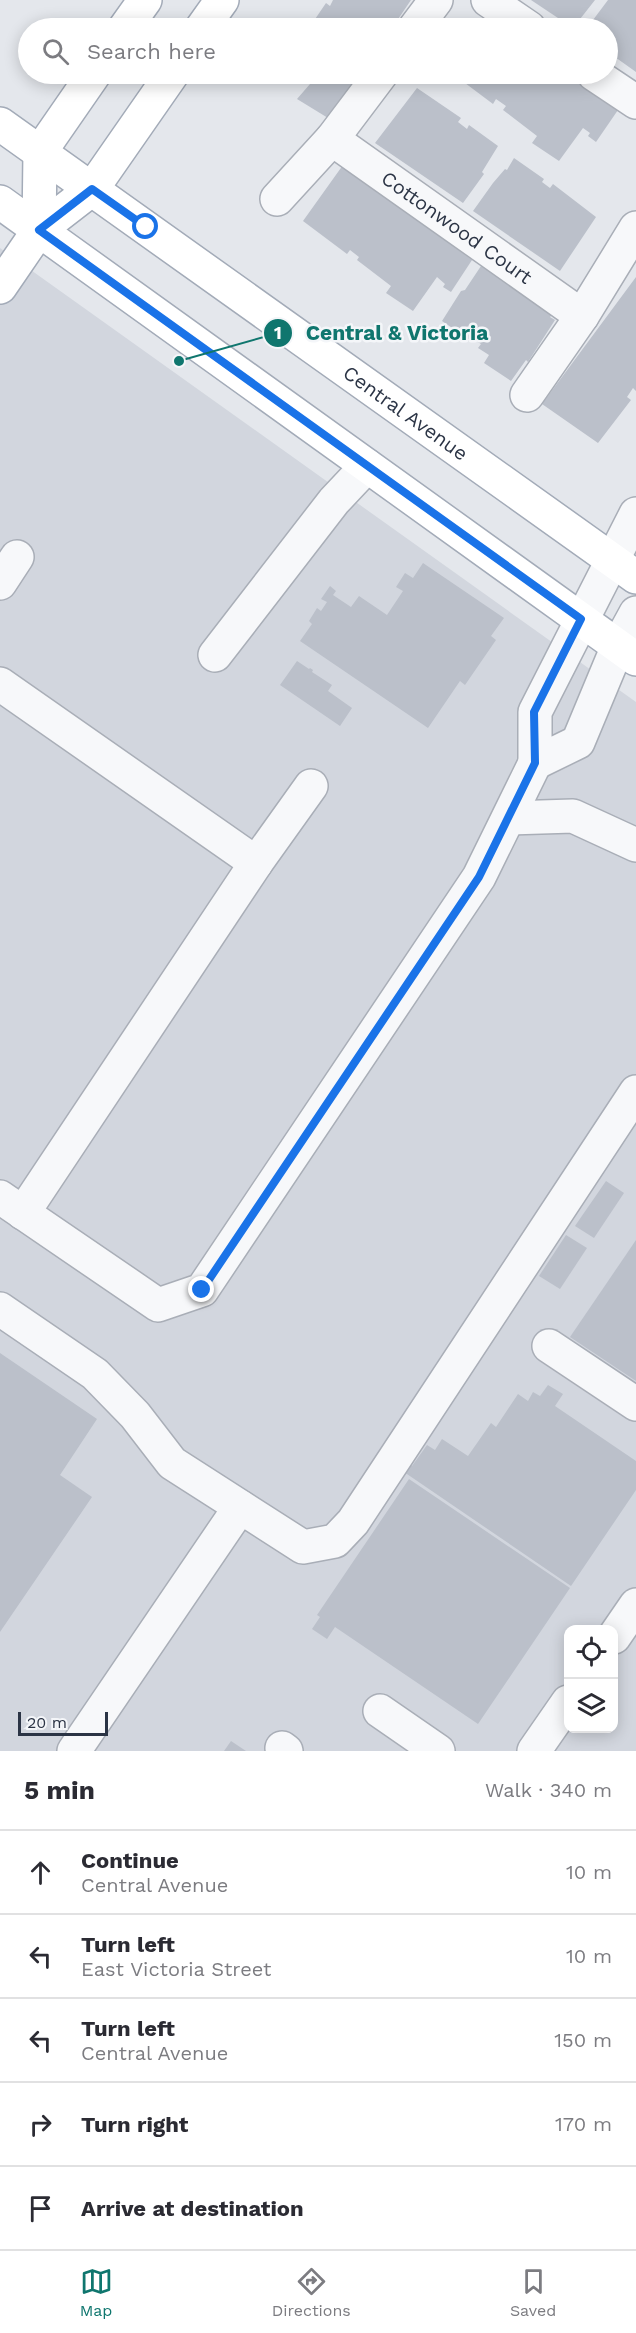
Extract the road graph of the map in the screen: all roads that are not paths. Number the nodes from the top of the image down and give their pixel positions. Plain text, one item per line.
1 (145, 0) edge
2 (222, 0) edge
3 (436, 0) edge
4 (488, 0) edge
5 (132, 18) edge
6 (209, 18) edge
7 (422, 18) edge
8 (514, 18) edge
9 (87, 84) edge
10 (165, 84) edge
11 (373, 84) edge
12 (609, 84) edge
13 (636, 102) edge
14 (0, 124) edge
15 (332, 139) junction
16 (40, 152) junction
17 (92, 189) junction
18 (277, 199) dead end
19 (0, 202) edge
20 (636, 228) edge
21 (39, 230) junction
22 (0, 287) edge
23 (582, 316) junction
24 (527, 394) dead end
25 (367, 466) junction
26 (636, 514) edge
27 (624, 568) edge
28 (636, 613) edge
29 (581, 619) junction
30 (627, 653) edge
31 (215, 655) dead end
32 (0, 684) edge
33 (535, 763) junction
34 (311, 786) dead end
35 (509, 818) junction
36 (636, 845) edge
37 (256, 863) junction
38 (636, 1092) edge
39 (12, 1205) edge
40 (0, 1309) edge
41 (549, 1346) dead end
42 (636, 1404) edge
43 (240, 1507) junction
44 (636, 1605) edge
45 (618, 1631) edge
46 (564, 1708) edge
47 (380, 1711) dead end
48 (74, 1751) edge
49 (438, 1751) edge
50 (534, 1751) edge

1 - 5 main road
2 - 6 main road
3 - 7 street
4 - 8 street
9 - 16 main road
10 - 17 main road
11 - 15 street
12 - 13 street
14 - 16 main road, Central Avenue
15 - 18 street
15 - 23 street, Cottonwood Court
16 - 17 main road, Central Avenue
16 - 21 main road
17 - 21 main road
17 - 27 main road, Central Avenue
19 - 21 main road
20 - 23 street
21 - 22 main road
21 - 25 main road
23 - 24 street
25 - 29 main road
25 - 31 street
26 - 27 street
27 - 29 street
28 - 30 street
29 - 30 main road
29 - 33 street
30 - 33 street
32 - 37 street
33 - 35 street
34 - 37 street
35 - 36 street
35 - 39 street
37 - 39 street
38 - 43 street
40 - 43 street
41 - 42 street
43 - 48 street
44 - 45 street
46 - 50 street
47 - 49 street

